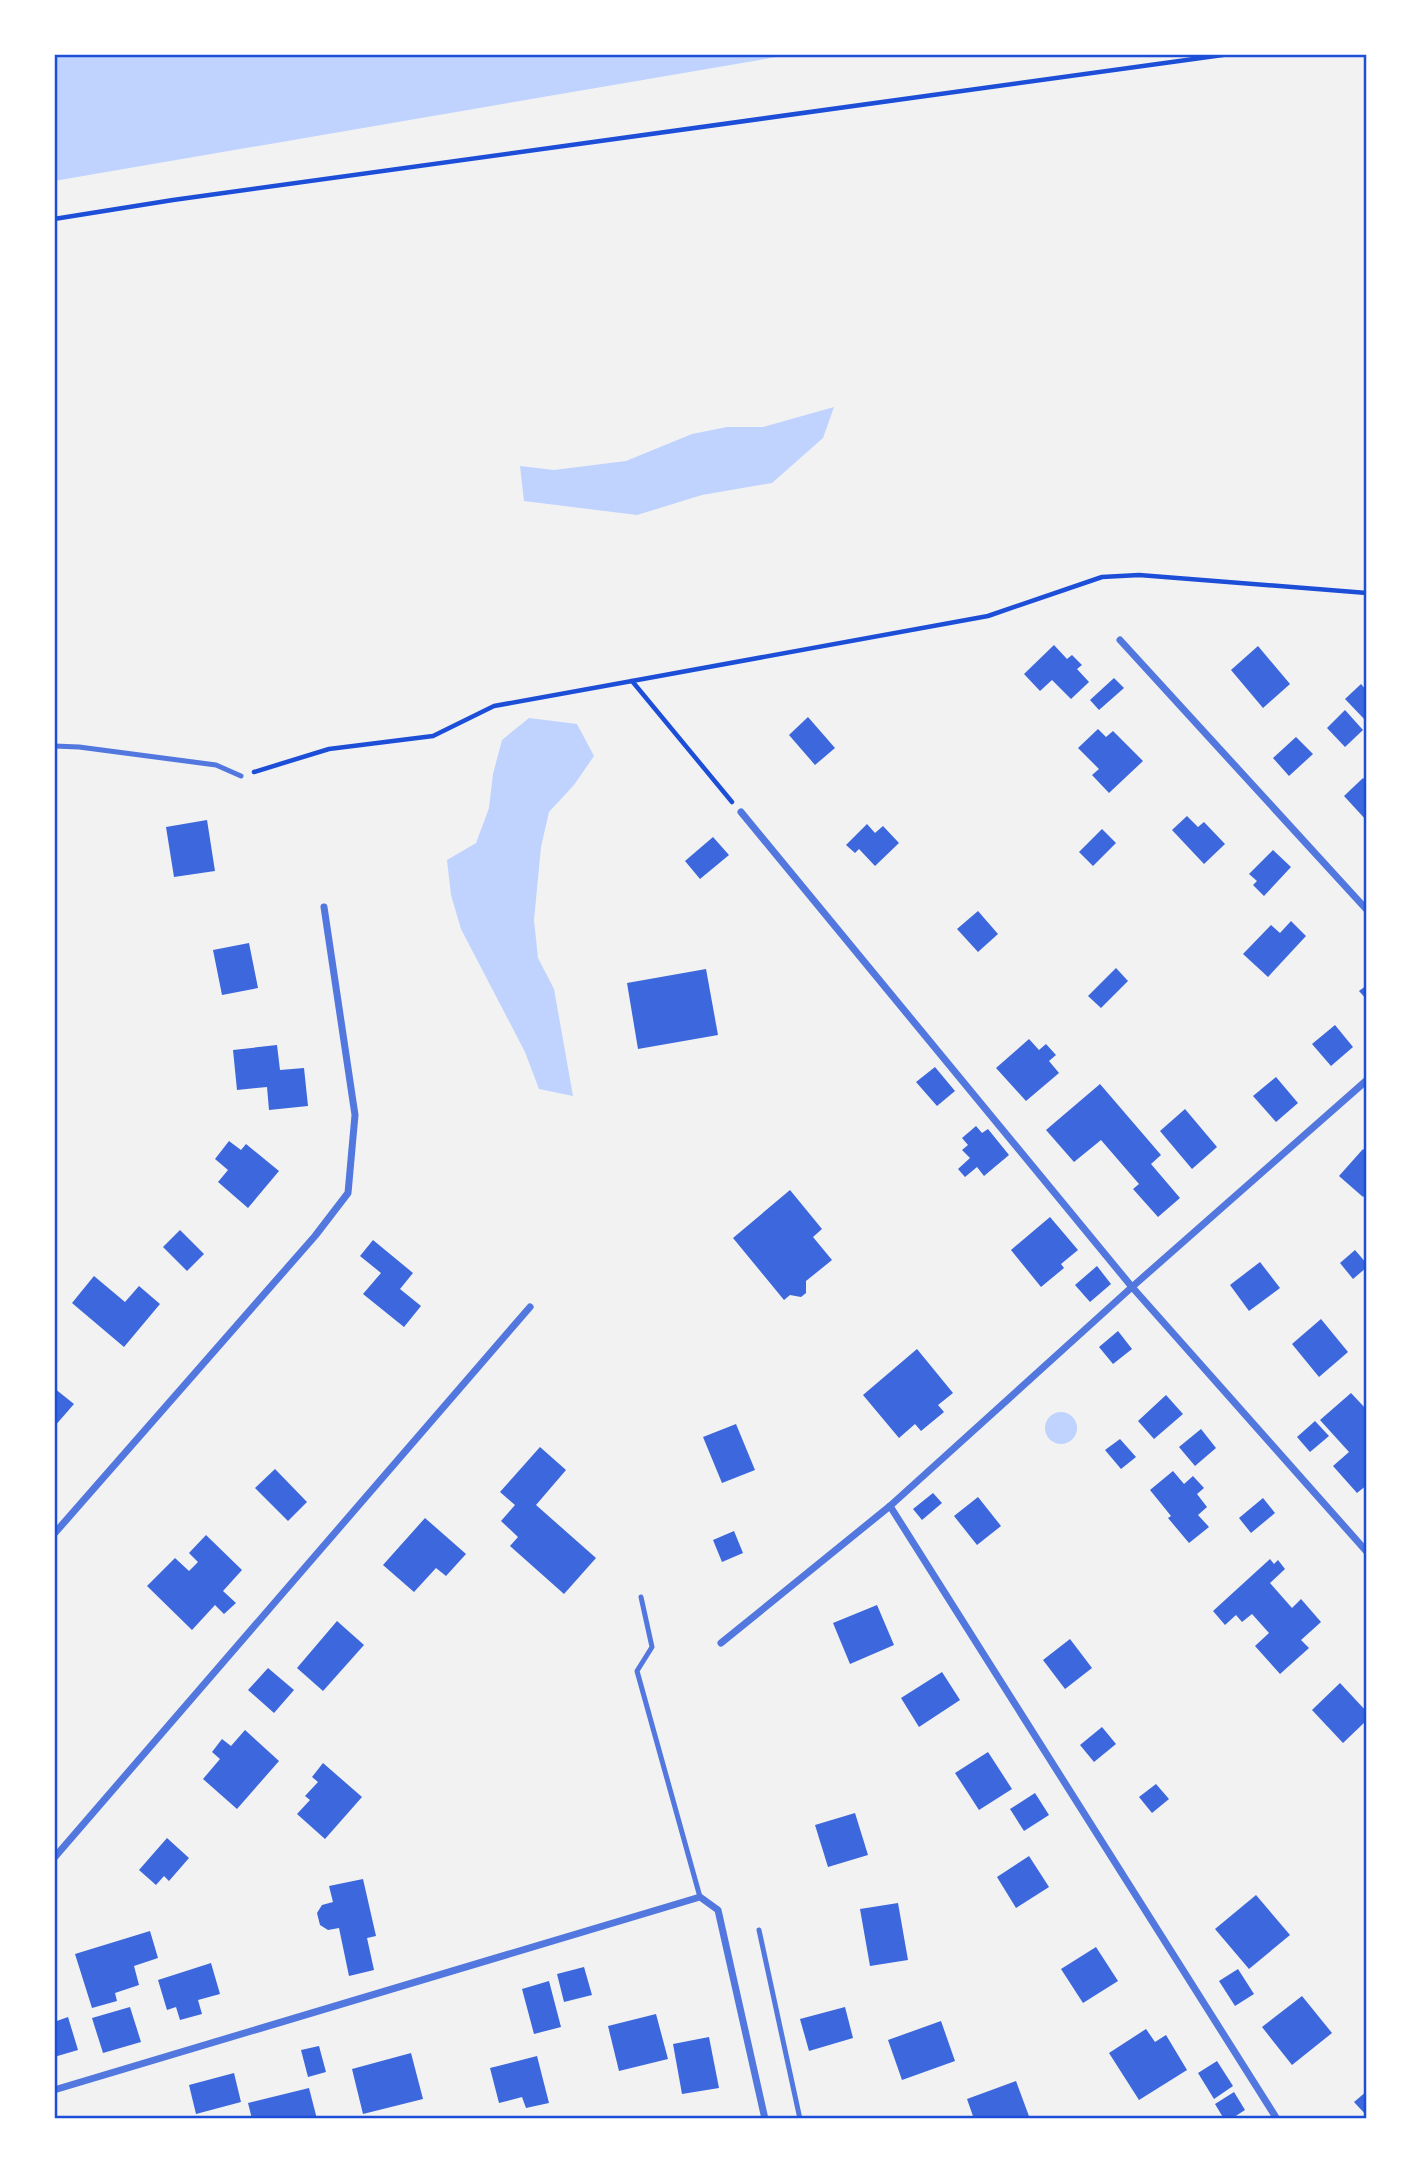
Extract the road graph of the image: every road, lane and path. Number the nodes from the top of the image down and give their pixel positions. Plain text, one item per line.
1 (1230, 54) edge
2 (54, 219) edge
3 (1367, 593) edge
4 (1120, 640) dead end
5 (632, 681) junction
6 (54, 746) edge
7 (241, 776) joint
8 (741, 812) joint
9 (324, 907) dead end
10 (1367, 910) edge
11 (1367, 1080) edge
12 (1132, 1287) junction
13 (530, 1307) dead end
14 (890, 1506) junction
15 (54, 1534) edge
16 (1367, 1552) edge
17 (641, 1597) dead end
18 (721, 1643) dead end
19 (55, 1855) edge
20 (700, 1897) junction
21 (759, 1930) dead end
22 (54, 2090) edge
23 (765, 2119) edge
24 (800, 2119) edge
25 (1278, 2119) edge

1 - 2 path
3 - 5 path
4 - 10 street
5 - 7 path
5 - 8 path
6 - 7 lane
8 - 12 street
9 - 15 street
11 - 12 street
12 - 14 street
12 - 16 street
13 - 19 street
14 - 18 street
14 - 25 street
17 - 20 lane
20 - 22 street
20 - 23 street
21 - 24 lane

